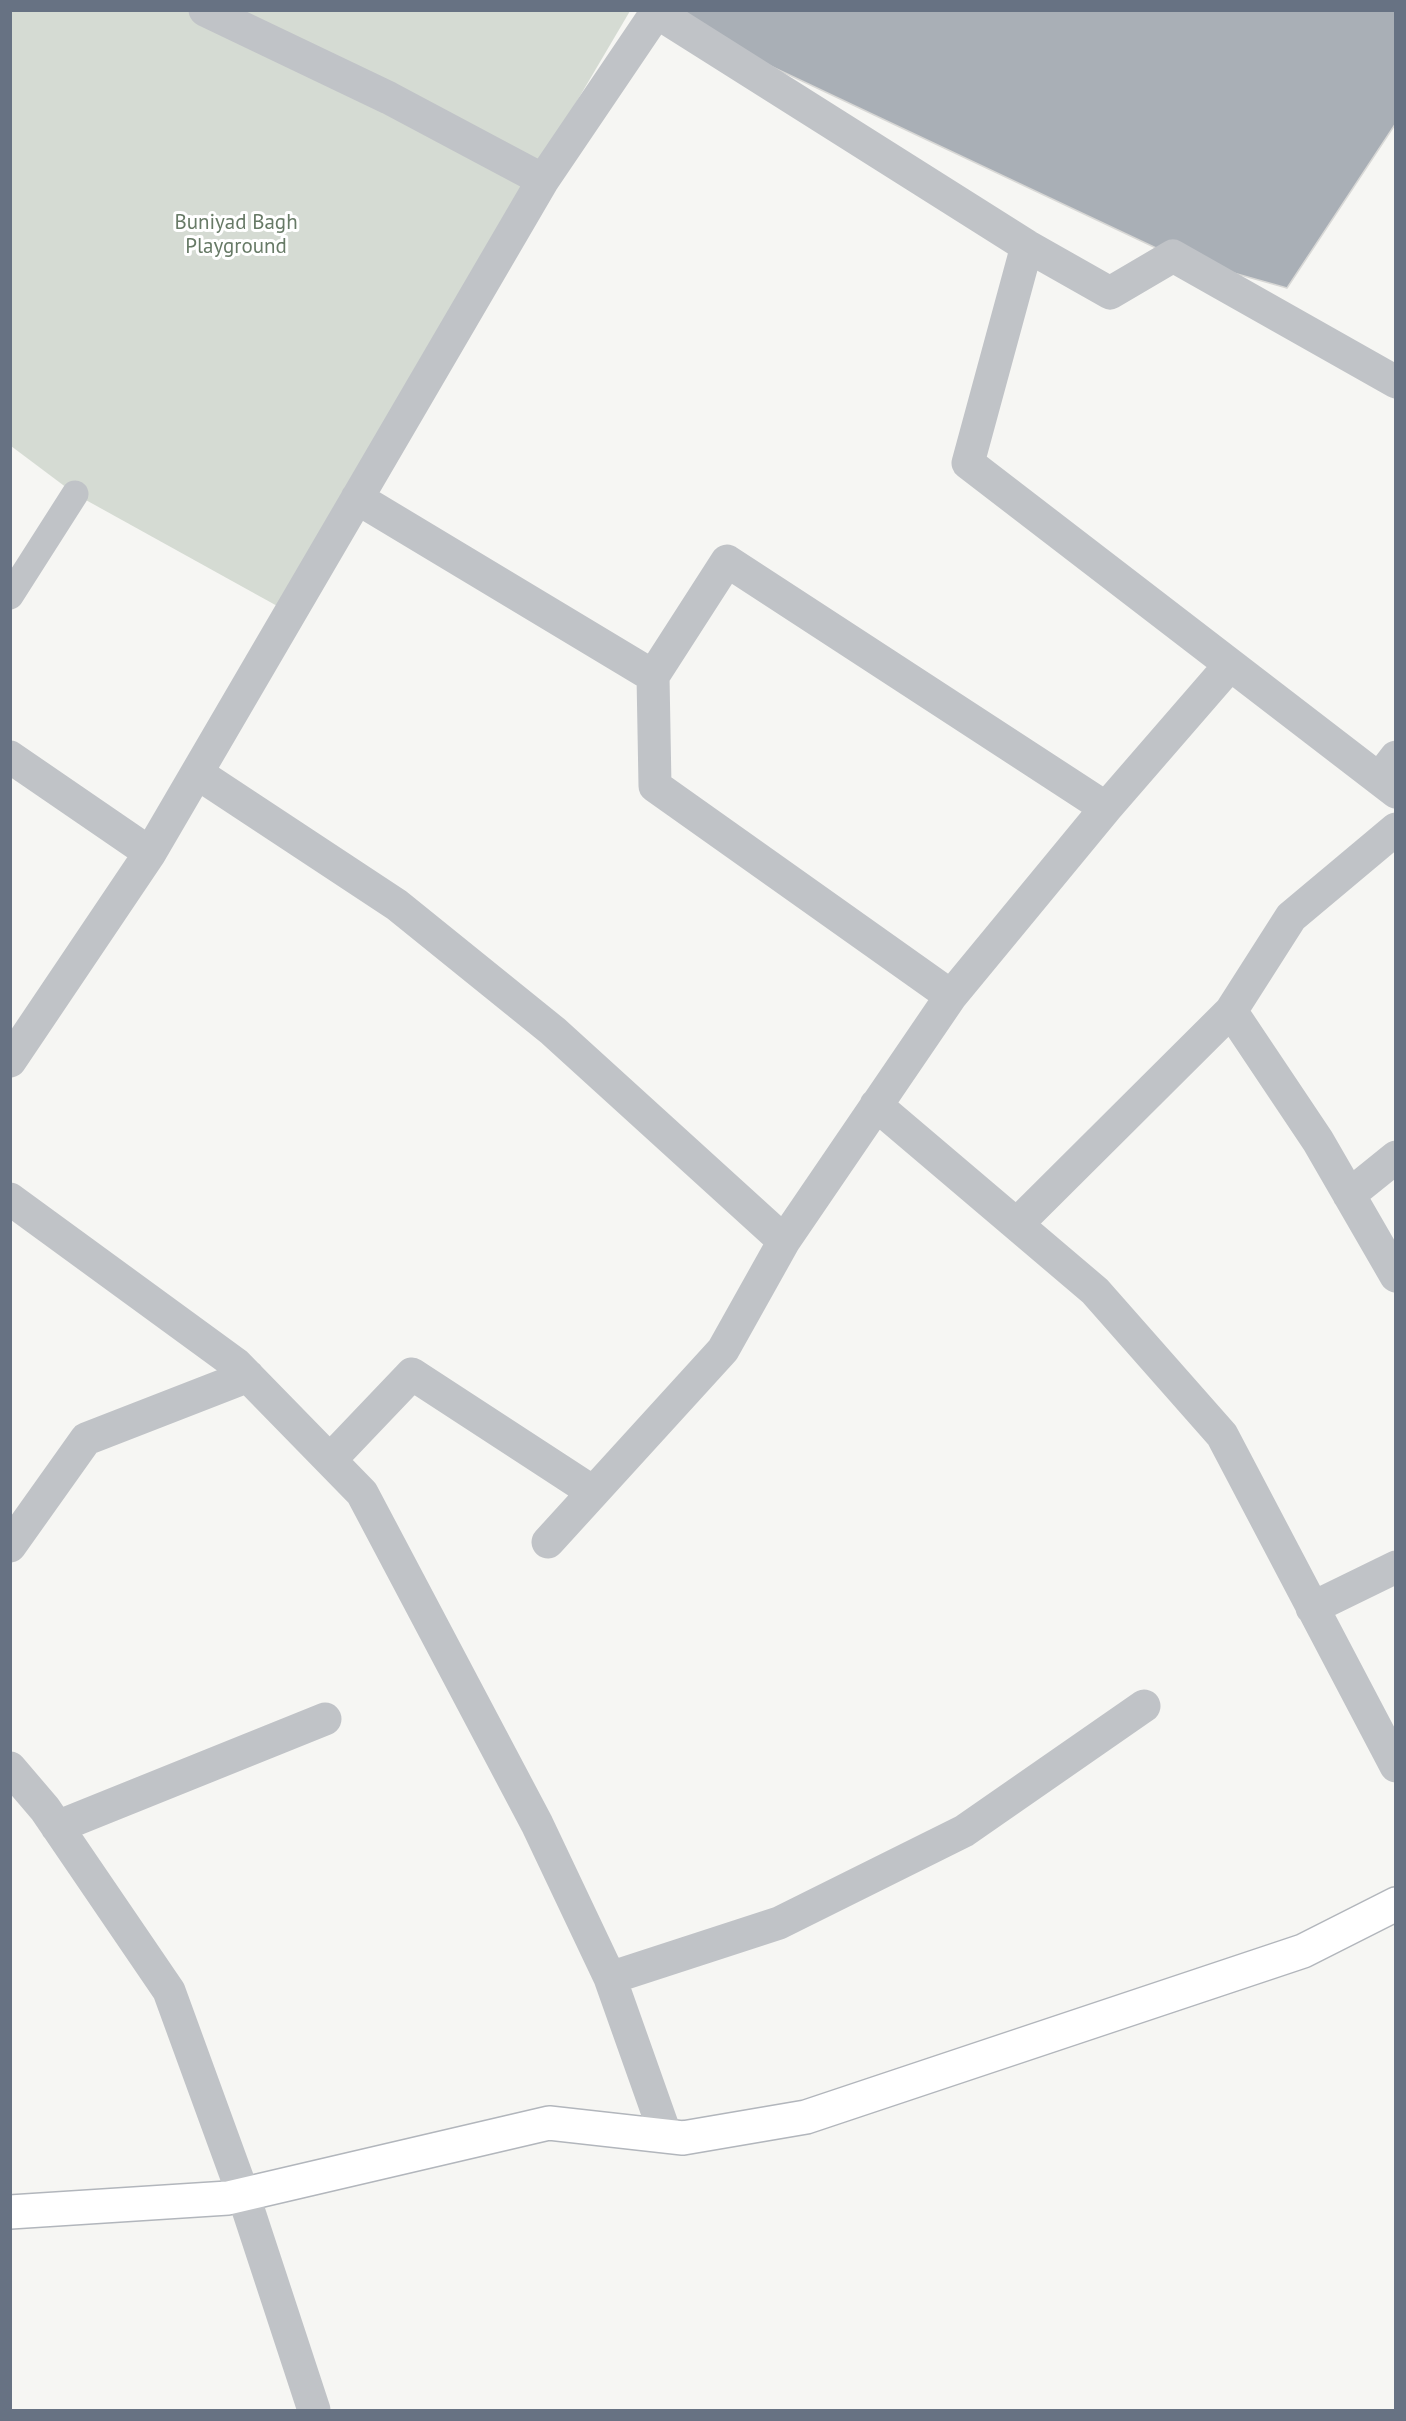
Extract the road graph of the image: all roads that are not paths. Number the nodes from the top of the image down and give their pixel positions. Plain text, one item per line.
1 (205, 10) edge
2 (658, 12) edge
3 (543, 180) junction
4 (1027, 246) junction
5 (1395, 382) edge
6 (75, 494) dead end
7 (357, 498) junction
8 (10, 596) edge
9 (1230, 665) junction
10 (653, 676) junction
11 (10, 757) edge
12 (197, 773) junction
13 (1390, 776) edge
14 (1106, 808) junction
15 (1395, 829) edge
16 (150, 853) junction
17 (951, 996) junction
18 (1231, 1011) junction
19 (10, 1061) edge
20 (876, 1105) junction
21 (1395, 1156) edge
22 (1348, 1195) junction
23 (10, 1199) edge
24 (1017, 1224) junction
25 (784, 1241) junction
26 (1395, 1276) edge
27 (248, 1376) junction
28 (330, 1460) junction
29 (593, 1492) junction
30 (548, 1542) dead end
31 (10, 1546) edge
32 (1395, 1567) edge
33 (1312, 1608) junction
34 (1144, 1707) dead end
35 (325, 1719) dead end
36 (1395, 1766) edge
37 (10, 1768) edge
38 (57, 1827) junction
39 (1395, 1904) edge
40 (610, 1978) junction
41 (666, 2136) junction
42 (243, 2194) junction
43 (10, 2212) edge
44 (314, 2410) edge

1 - 3 street
2 - 3 street
2 - 4 street
3 - 7 street
4 - 5 street
4 - 9 street
6 - 8 lane
7 - 10 street
7 - 12 street
9 - 13 street
9 - 14 street
10 - 14 street
10 - 17 street
11 - 16 street
12 - 16 street
12 - 25 street
14 - 17 street
15 - 18 street
16 - 19 street
17 - 20 street
18 - 22 street
18 - 24 street
20 - 24 street
20 - 25 street
21 - 22 street
22 - 26 street
23 - 27 street
24 - 33 street
25 - 29 street
27 - 28 street
27 - 31 street
28 - 29 street
28 - 40 street
29 - 30 street
32 - 33 street
33 - 36 street
34 - 40 street
35 - 38 street
37 - 38 street
38 - 42 street
39 - 41 street
40 - 41 street
41 - 42 street
42 - 43 street
42 - 44 street

